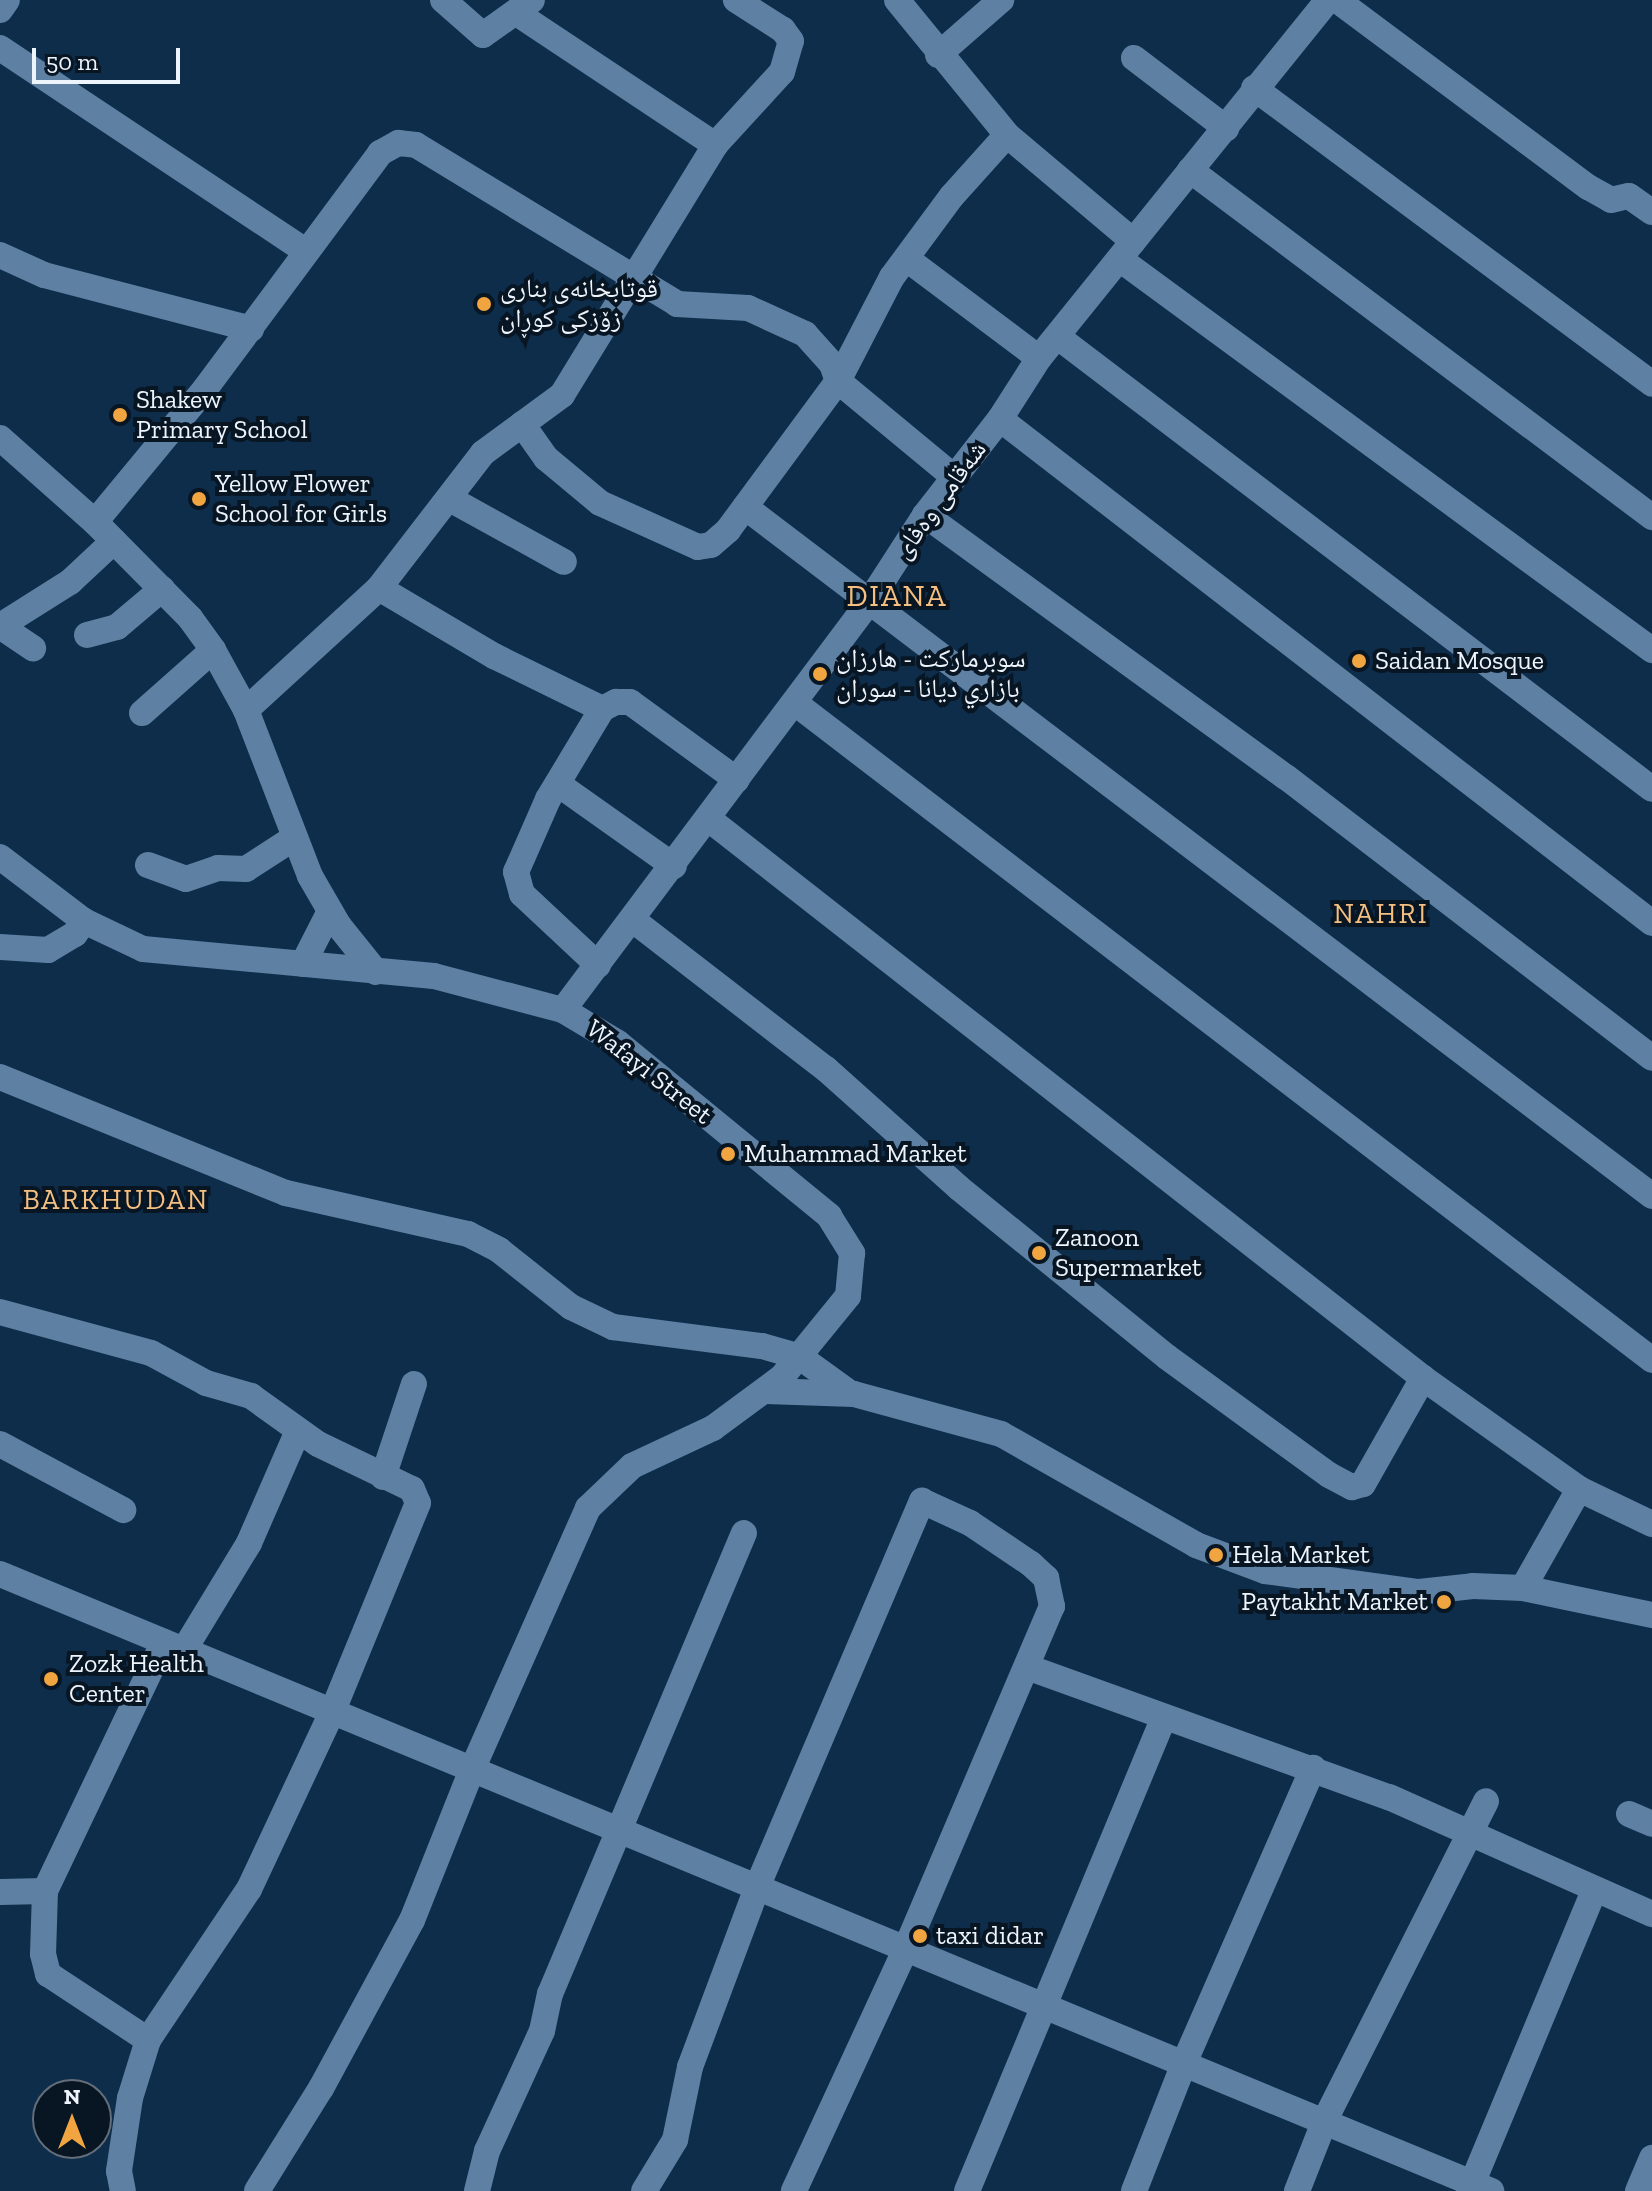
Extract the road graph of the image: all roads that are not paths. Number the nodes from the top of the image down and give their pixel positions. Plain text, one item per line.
1 (7, 0) edge
2 (443, 0) edge
3 (736, 0) edge
4 (897, 0) edge
5 (1001, 0) edge
6 (1328, 0) edge
7 (1337, 0) edge
8 (525, 7) edge
9 (0, 10) edge
10 (0, 48) edge
11 (938, 55) junction
12 (1134, 58) dead end
13 (1254, 88) junction
14 (1226, 128) junction
15 (1007, 135) junction
16 (715, 145) junction
17 (1190, 170) junction
18 (1652, 212) edge
19 (304, 250) junction
20 (1127, 251) junction
21 (0, 255) edge
22 (907, 259) junction
23 (633, 276) junction
24 (251, 329) junction
25 (1058, 337) junction
26 (1039, 358) junction
27 (838, 381) junction
28 (1652, 384) edge
29 (1000, 419) junction
30 (522, 424) junction
31 (0, 438) edge
32 (953, 476) junction
33 (450, 499) junction
34 (745, 507) junction
35 (925, 515) junction
36 (1652, 517) edge
37 (95, 522) junction
38 (114, 541) junction
39 (564, 562) dead end
40 (379, 588) junction
41 (162, 589) junction
42 (869, 602) junction
43 (0, 626) edge
44 (87, 635) dead end
45 (33, 648) dead end
46 (213, 650) junction
47 (1652, 650) edge
48 (795, 703) junction
49 (602, 709) junction
50 (246, 710) junction
51 (142, 713) dead end
52 (737, 780) junction
53 (558, 784) junction
54 (1652, 789) edge
55 (710, 820) junction
56 (294, 838) junction
57 (0, 857) edge
58 (148, 865) dead end
59 (674, 866) junction
60 (330, 911) junction
61 (633, 920) junction
62 (84, 921) junction
63 (1652, 923) edge
64 (0, 947) edge
65 (303, 964) junction
66 (598, 965) junction
67 (376, 972) junction
68 (563, 1010) junction
69 (1652, 1058) edge
70 (0, 1077) edge
71 (1652, 1196) edge
72 (0, 1312) edge
73 (800, 1357) junction
74 (1652, 1360) edge
75 (1423, 1378) junction
76 (414, 1384) dead end
77 (766, 1391) junction
78 (854, 1394) junction
79 (298, 1431) junction
80 (0, 1444) edge
81 (383, 1477) junction
82 (1579, 1489) junction
83 (123, 1510) dead end
84 (1652, 1524) edge
85 (744, 1533) dead end
86 (0, 1574) edge
87 (1523, 1588) junction
88 (1652, 1615) edge
89 (174, 1646) junction
90 (1027, 1667) junction
91 (333, 1710) junction
92 (1164, 1717) junction
93 (473, 1767) junction
94 (1313, 1768) junction
95 (1486, 1801) dead end
96 (619, 1828) junction
97 (1468, 1833) junction
98 (758, 1885) junction
99 (1594, 1890) junction
100 (45, 1891) junction
101 (0, 1892) edge
102 (1652, 1914) edge
103 (907, 1946) junction
104 (1045, 2003) junction
105 (148, 2040) junction
106 (1185, 2061) junction
107 (1325, 2120) junction
108 (1652, 2158) edge
109 (1478, 2188) edge
110 (123, 2191) edge
111 (257, 2191) edge
112 (477, 2191) edge
113 (644, 2191) edge
114 (794, 2191) edge
115 (967, 2191) edge
116 (1134, 2191) edge
117 (1297, 2191) edge
118 (1638, 2191) edge

1 - 9 street
2 - 8 street
3 - 16 street
4 - 11 street
5 - 11 street
6 - 13 street, شەقامی وەفای
7 - 18 street
8 - 16 street
10 - 19 street
11 - 15 street
12 - 14 street
13 - 14 street, شەقامی وەفای
13 - 28 street
14 - 17 street, شەقامی وەفای
15 - 20 street
15 - 22 street
16 - 23 street
17 - 20 street, شەقامی وەفای
17 - 36 street
19 - 23 street
19 - 24 street
20 - 25 street, شەقامی وەفای
20 - 47 street
21 - 24 street
22 - 26 street
22 - 27 street
23 - 27 street
23 - 30 street
24 - 37 street
25 - 26 street, شەقامی وەفای
25 - 54 street
26 - 29 street, شەقامی وەفای
27 - 32 street
27 - 34 street
29 - 32 street, شەقامی وەفای
29 - 63 street
30 - 33 street
30 - 34 street
31 - 37 street
32 - 35 street, شەقامی وەفای
33 - 39 street
33 - 40 street
34 - 42 street
35 - 42 street, شەقامی وەفای
35 - 69 street
37 - 38 street
38 - 41 street
38 - 43 street
40 - 49 street
40 - 50 street
41 - 44 street
41 - 46 street
42 - 48 street, شەقامی وەفای
42 - 71 street
43 - 45 street
46 - 50 street
46 - 51 street
48 - 52 street, شەقامی وەفای
48 - 74 street
49 - 52 street
49 - 53 street
50 - 56 street
52 - 55 street, شەقامی وەفای
53 - 59 street
53 - 66 street
55 - 59 street, شەقامی وەفای
55 - 75 street
56 - 58 street
56 - 60 street
57 - 62 street, Wafayi Street
59 - 61 street, شەقامی وەفای
60 - 65 street
60 - 67 street
61 - 66 street, شەقامی وەفای
61 - 75 street
62 - 64 street
62 - 65 street, Wafayi Street
65 - 67 street, Wafayi Street
66 - 68 street, شەقامی وەفای
67 - 68 street, Wafayi Street
68 - 73 street, Wafayi Street
70 - 73 street
72 - 79 street
73 - 77 street, Wafayi Street
73 - 78 street
75 - 82 street
76 - 81 street
77 - 78 street
77 - 93 street, Wafayi Street
78 - 87 street
79 - 81 street
79 - 89 street
80 - 83 street
81 - 91 street
82 - 84 street
82 - 87 street
85 - 96 street
86 - 89 street
87 - 88 street
89 - 91 street
89 - 100 street
90 - 92 street
90 - 98 street
90 - 103 street
91 - 93 street
91 - 105 street
92 - 94 street
92 - 104 street
93 - 96 street
93 - 111 street, Wafayi Street
94 - 97 street
94 - 106 street
95 - 97 street
96 - 98 street
96 - 112 street
97 - 99 street
97 - 107 street
98 - 103 street
98 - 113 street
99 - 102 street
99 - 109 street
100 - 101 street
100 - 105 street
103 - 104 street
103 - 114 street
104 - 106 street
104 - 115 street
105 - 110 street
106 - 107 street
106 - 116 street
107 - 109 street
107 - 117 street
108 - 118 street

